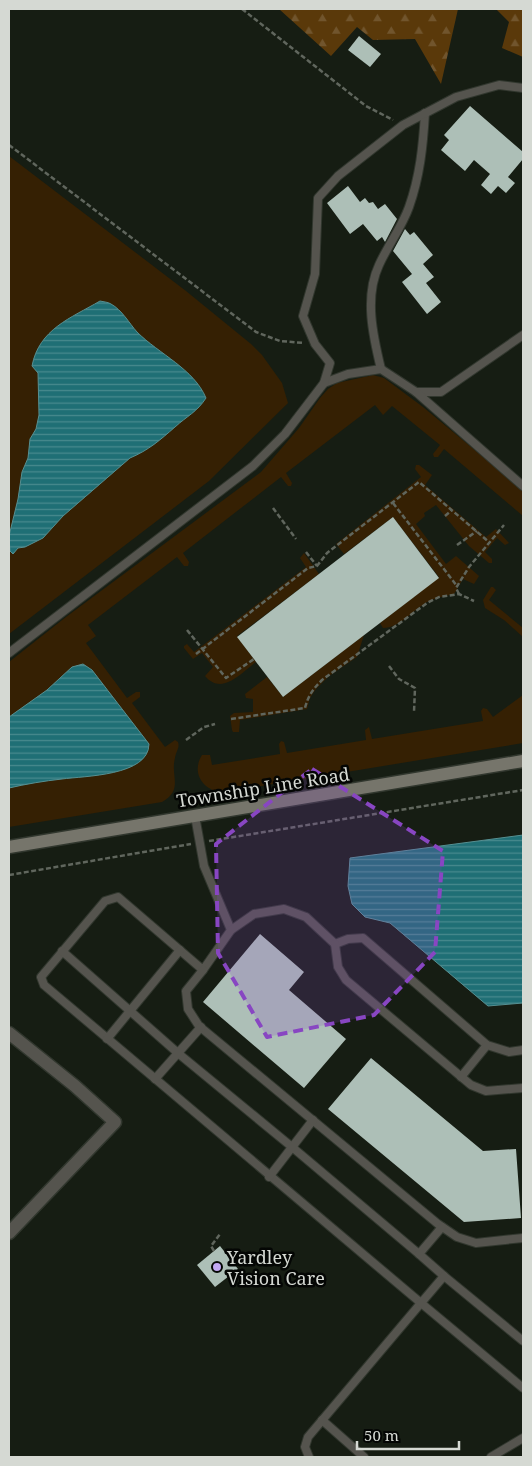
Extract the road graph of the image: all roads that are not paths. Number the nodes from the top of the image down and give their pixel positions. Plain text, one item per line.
1 (523, 88) edge
2 (425, 113) junction
3 (523, 335) edge
4 (381, 369) junction
5 (324, 383) junction
6 (416, 392) junction
7 (523, 486) edge
8 (9, 653) edge
9 (523, 761) edge
10 (195, 816) junction
11 (9, 846) edge
12 (230, 930) junction
13 (335, 944) junction
14 (180, 950) junction
15 (62, 952) junction
16 (203, 970) junction
17 (130, 1011) junction
18 (202, 1028) junction
19 (9, 1033) edge
20 (107, 1039) junction
21 (487, 1045) junction
22 (523, 1050) edge
23 (179, 1054) junction
24 (461, 1077) junction
25 (155, 1079) junction
26 (523, 1088) edge
27 (313, 1120) junction
28 (292, 1146) junction
29 (269, 1176) junction
30 (442, 1227) junction
31 (9, 1233) edge
32 (523, 1238) edge
33 (419, 1254) junction
34 (444, 1276) junction
35 (421, 1303) junction
36 (523, 1341) edge
37 (523, 1388) edge
38 (322, 1420) junction
39 (523, 1438) edge
40 (309, 1457) edge
41 (364, 1457) edge
42 (491, 1457) edge

1 - 2 lane
2 - 4 lane
2 - 5 lane
3 - 6 lane
4 - 5 lane
4 - 6 lane
5 - 8 lane
6 - 7 lane
9 - 10 street, Township Line Road
10 - 11 street, Township Line Road
10 - 12 lane
12 - 13 lane
12 - 16 lane
13 - 21 lane
13 - 24 lane
14 - 15 lane
14 - 16 lane
14 - 17 lane
15 - 17 lane
15 - 20 lane
16 - 18 lane
17 - 20 lane
17 - 23 lane
18 - 23 lane
18 - 27 lane
19 - 31 street
20 - 25 lane
21 - 22 lane
21 - 24 lane
23 - 25 lane
23 - 28 lane
24 - 26 lane
25 - 29 lane
27 - 28 lane
27 - 30 lane
28 - 29 lane
28 - 33 lane
29 - 35 lane
30 - 32 lane
30 - 33 lane
33 - 34 lane
34 - 35 lane
34 - 36 lane
35 - 37 lane
35 - 38 lane
38 - 40 lane
38 - 41 lane
39 - 42 lane

